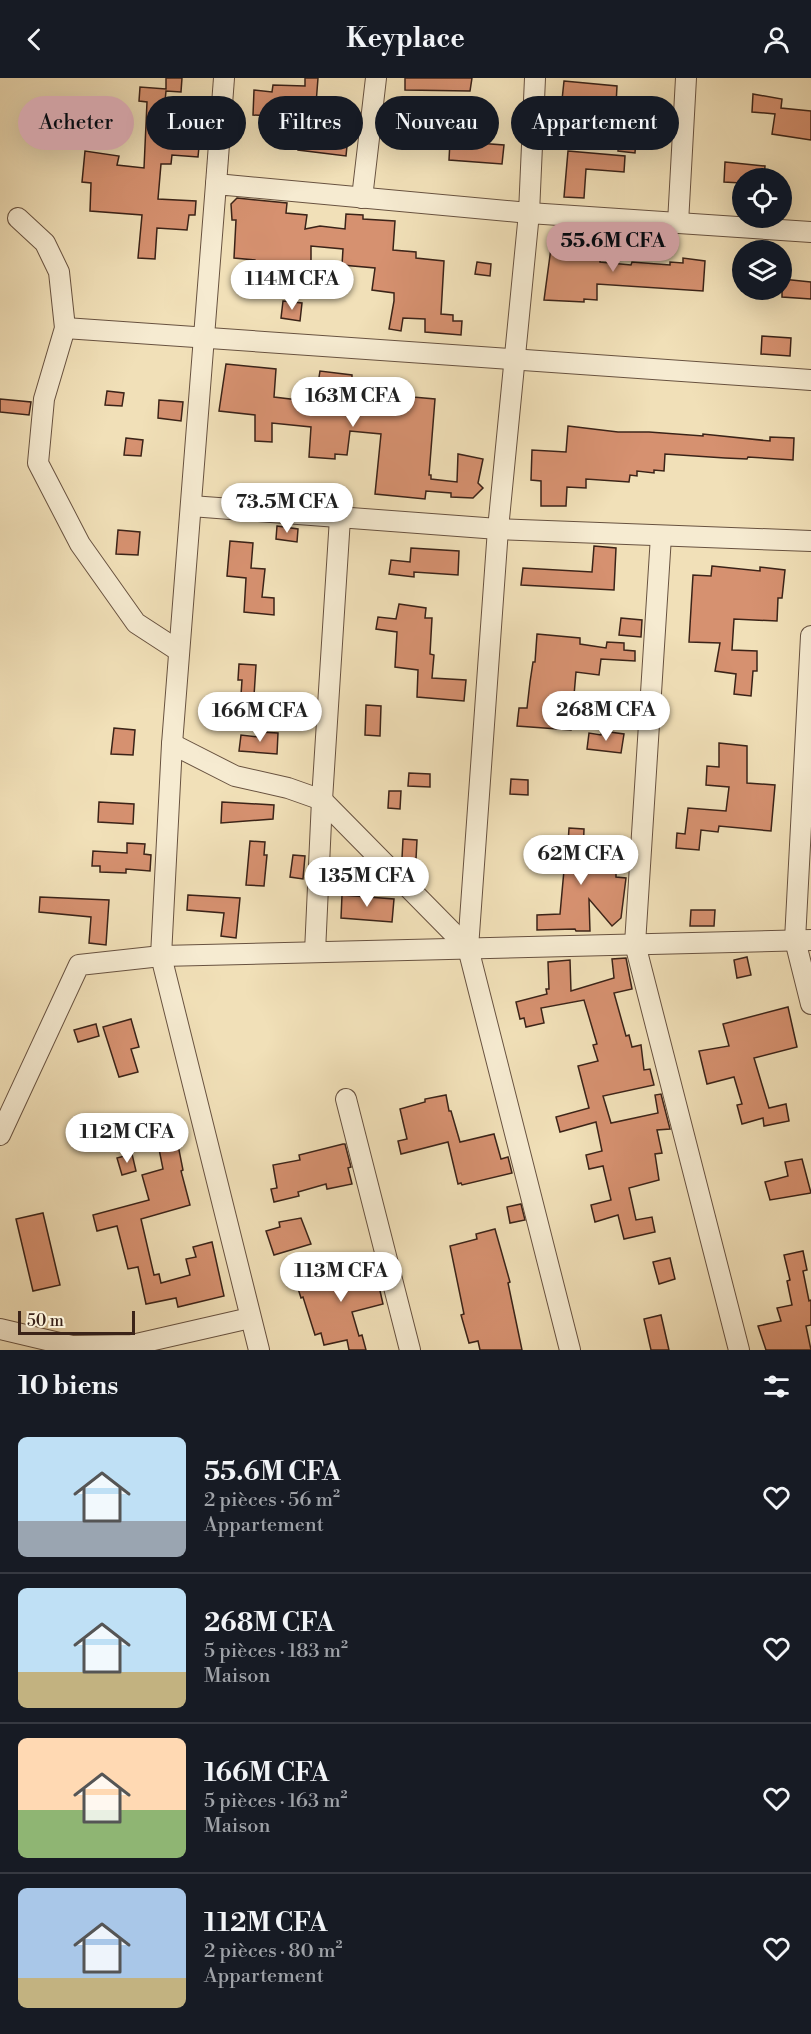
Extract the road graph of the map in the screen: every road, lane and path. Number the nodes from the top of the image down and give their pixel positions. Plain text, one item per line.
1 (224, 78) edge
2 (376, 78) edge
3 (535, 78) edge
4 (686, 78) edge
5 (216, 184) junction
6 (362, 198) junction
7 (529, 213) junction
8 (18, 218) dead end
9 (678, 223) junction
10 (811, 232) edge
11 (65, 328) junction
12 (205, 338) junction
13 (513, 359) junction
14 (811, 380) edge
15 (191, 506) junction
16 (340, 518) junction
17 (498, 529) junction
18 (661, 536) junction
19 (811, 541) edge
20 (811, 636) edge
21 (179, 651) junction
22 (172, 744) junction
23 (322, 800) junction
24 (803, 940) edge
25 (635, 944) junction
26 (468, 948) junction
27 (315, 952) junction
28 (161, 956) junction
29 (811, 1004) edge
30 (346, 1099) dead end
31 (0, 1135) edge
32 (250, 1318) junction
33 (0, 1329) edge
34 (259, 1350) edge
35 (410, 1350) edge
36 (570, 1350) edge
37 (739, 1350) edge

1 - 5 street
2 - 6 street
3 - 7 street
4 - 9 street
5 - 6 street
5 - 12 street
6 - 7 street
7 - 9 street
7 - 13 street
8 - 11 street
9 - 10 street
11 - 12 street
11 - 21 street
12 - 13 street
12 - 15 street
13 - 14 street
13 - 17 street
15 - 16 street
15 - 21 street
16 - 17 street
16 - 23 street
17 - 18 street
17 - 26 street
18 - 19 street
18 - 25 street
20 - 24 street
21 - 22 street
22 - 23 street
22 - 28 street
23 - 26 street
23 - 27 street
24 - 25 street
24 - 29 street
25 - 26 street
25 - 37 street
26 - 27 street
26 - 36 street
27 - 28 street
28 - 31 street
28 - 32 street
30 - 35 street
32 - 33 street
32 - 34 street

